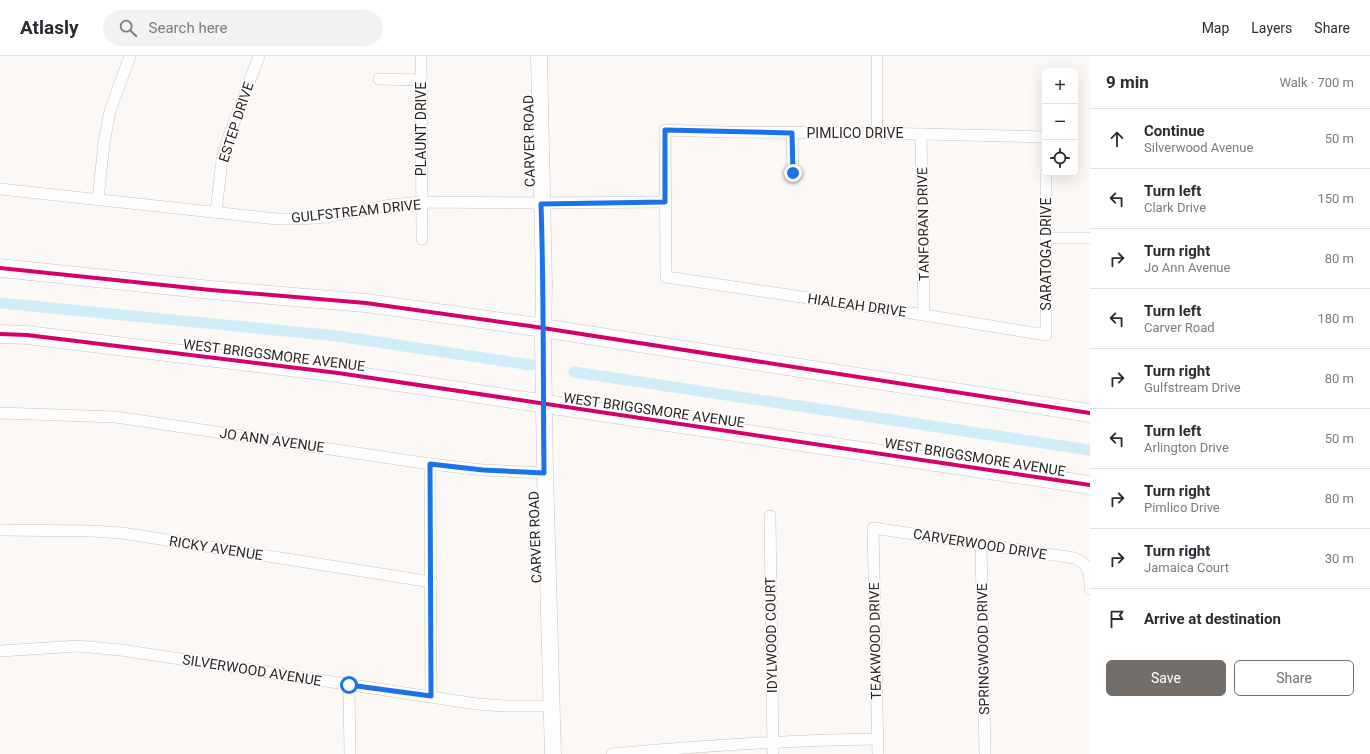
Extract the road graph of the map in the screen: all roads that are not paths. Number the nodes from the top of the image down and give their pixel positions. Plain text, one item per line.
1 (130, 56) edge
2 (259, 56) edge
3 (421, 56) edge
4 (539, 56) edge
5 (877, 56) edge
6 (379, 78) dead end
7 (421, 80) junction
8 (792, 133) junction
9 (877, 133) junction
10 (921, 134) junction
11 (1042, 137) edge
12 (793, 173) dead end
13 (1046, 176) edge
14 (0, 189) edge
15 (98, 200) junction
16 (422, 202) junction
17 (665, 202) junction
18 (541, 204) junction
19 (216, 212) junction
20 (1046, 238) junction
21 (1090, 238) edge
22 (422, 239) dead end
23 (0, 268) edge
24 (924, 315) junction
25 (543, 329) junction
26 (0, 334) edge
27 (1046, 334) joint
28 (544, 405) junction
29 (0, 413) edge
30 (1090, 413) edge
31 (430, 464) junction
32 (544, 473) junction
33 (1090, 485) edge
34 (770, 516) dead end
35 (873, 528) joint
36 (0, 530) edge
37 (981, 544) junction
38 (432, 582) junction
39 (1090, 589) edge
40 (0, 651) edge
41 (349, 685) junction
42 (431, 696) junction
43 (551, 706) junction
44 (877, 740) junction
45 (772, 748) edge
46 (350, 754) edge
47 (553, 754) edge
48 (612, 754) edge
49 (878, 754) edge
50 (985, 754) edge

1 - 15 street
2 - 19 street, ESTEP DRIVE
3 - 7 street, PLAUNT DRIVE
4 - 18 street, CARVER ROAD
5 - 9 street
6 - 7 street
7 - 16 street, PLAUNT DRIVE
8 - 9 street, PIMLICO DRIVE
8 - 12 street
8 - 17 street, PIMLICO DRIVE
9 - 10 street, PIMLICO DRIVE
10 - 11 street, PIMLICO DRIVE
10 - 24 street, TANFORAN DRIVE
13 - 20 street, SARATOGA DRIVE
14 - 15 street, GULFSTREAM DRIVE
15 - 19 street, GULFSTREAM DRIVE
16 - 18 street, GULFSTREAM DRIVE
16 - 19 street, GULFSTREAM DRIVE
16 - 22 street, PLAUNT DRIVE
17 - 18 street, GULFSTREAM DRIVE
17 - 24 street, HIALEAH DRIVE
18 - 25 street, CARVER ROAD
20 - 21 street
20 - 27 street, SARATOGA DRIVE
23 - 25 main road
24 - 27 street, HIALEAH DRIVE
25 - 28 street, CARVER ROAD
25 - 30 main road
26 - 28 main road, WEST BRIGGSMORE AVENUE
28 - 32 street, CARVER ROAD
28 - 33 main road, WEST BRIGGSMORE AVENUE
29 - 31 street, JO ANN AVENUE
31 - 32 street, JO ANN AVENUE
31 - 38 street
32 - 43 street, CARVER ROAD
34 - 45 street, IDYLWOOD COURT
35 - 37 street, CARVERWOOD DRIVE
35 - 44 street, TEAKWOOD DRIVE
36 - 38 street, RICKY AVENUE
37 - 39 street, CARVERWOOD DRIVE
37 - 50 street, SPRINGWOOD DRIVE
38 - 42 street
40 - 41 street, SILVERWOOD AVENUE
41 - 42 street, SILVERWOOD AVENUE
41 - 46 street
42 - 43 street, SILVERWOOD AVENUE
43 - 47 street, CARVER ROAD
44 - 45 street
44 - 49 street, TEAKWOOD DRIVE
45 - 48 street

